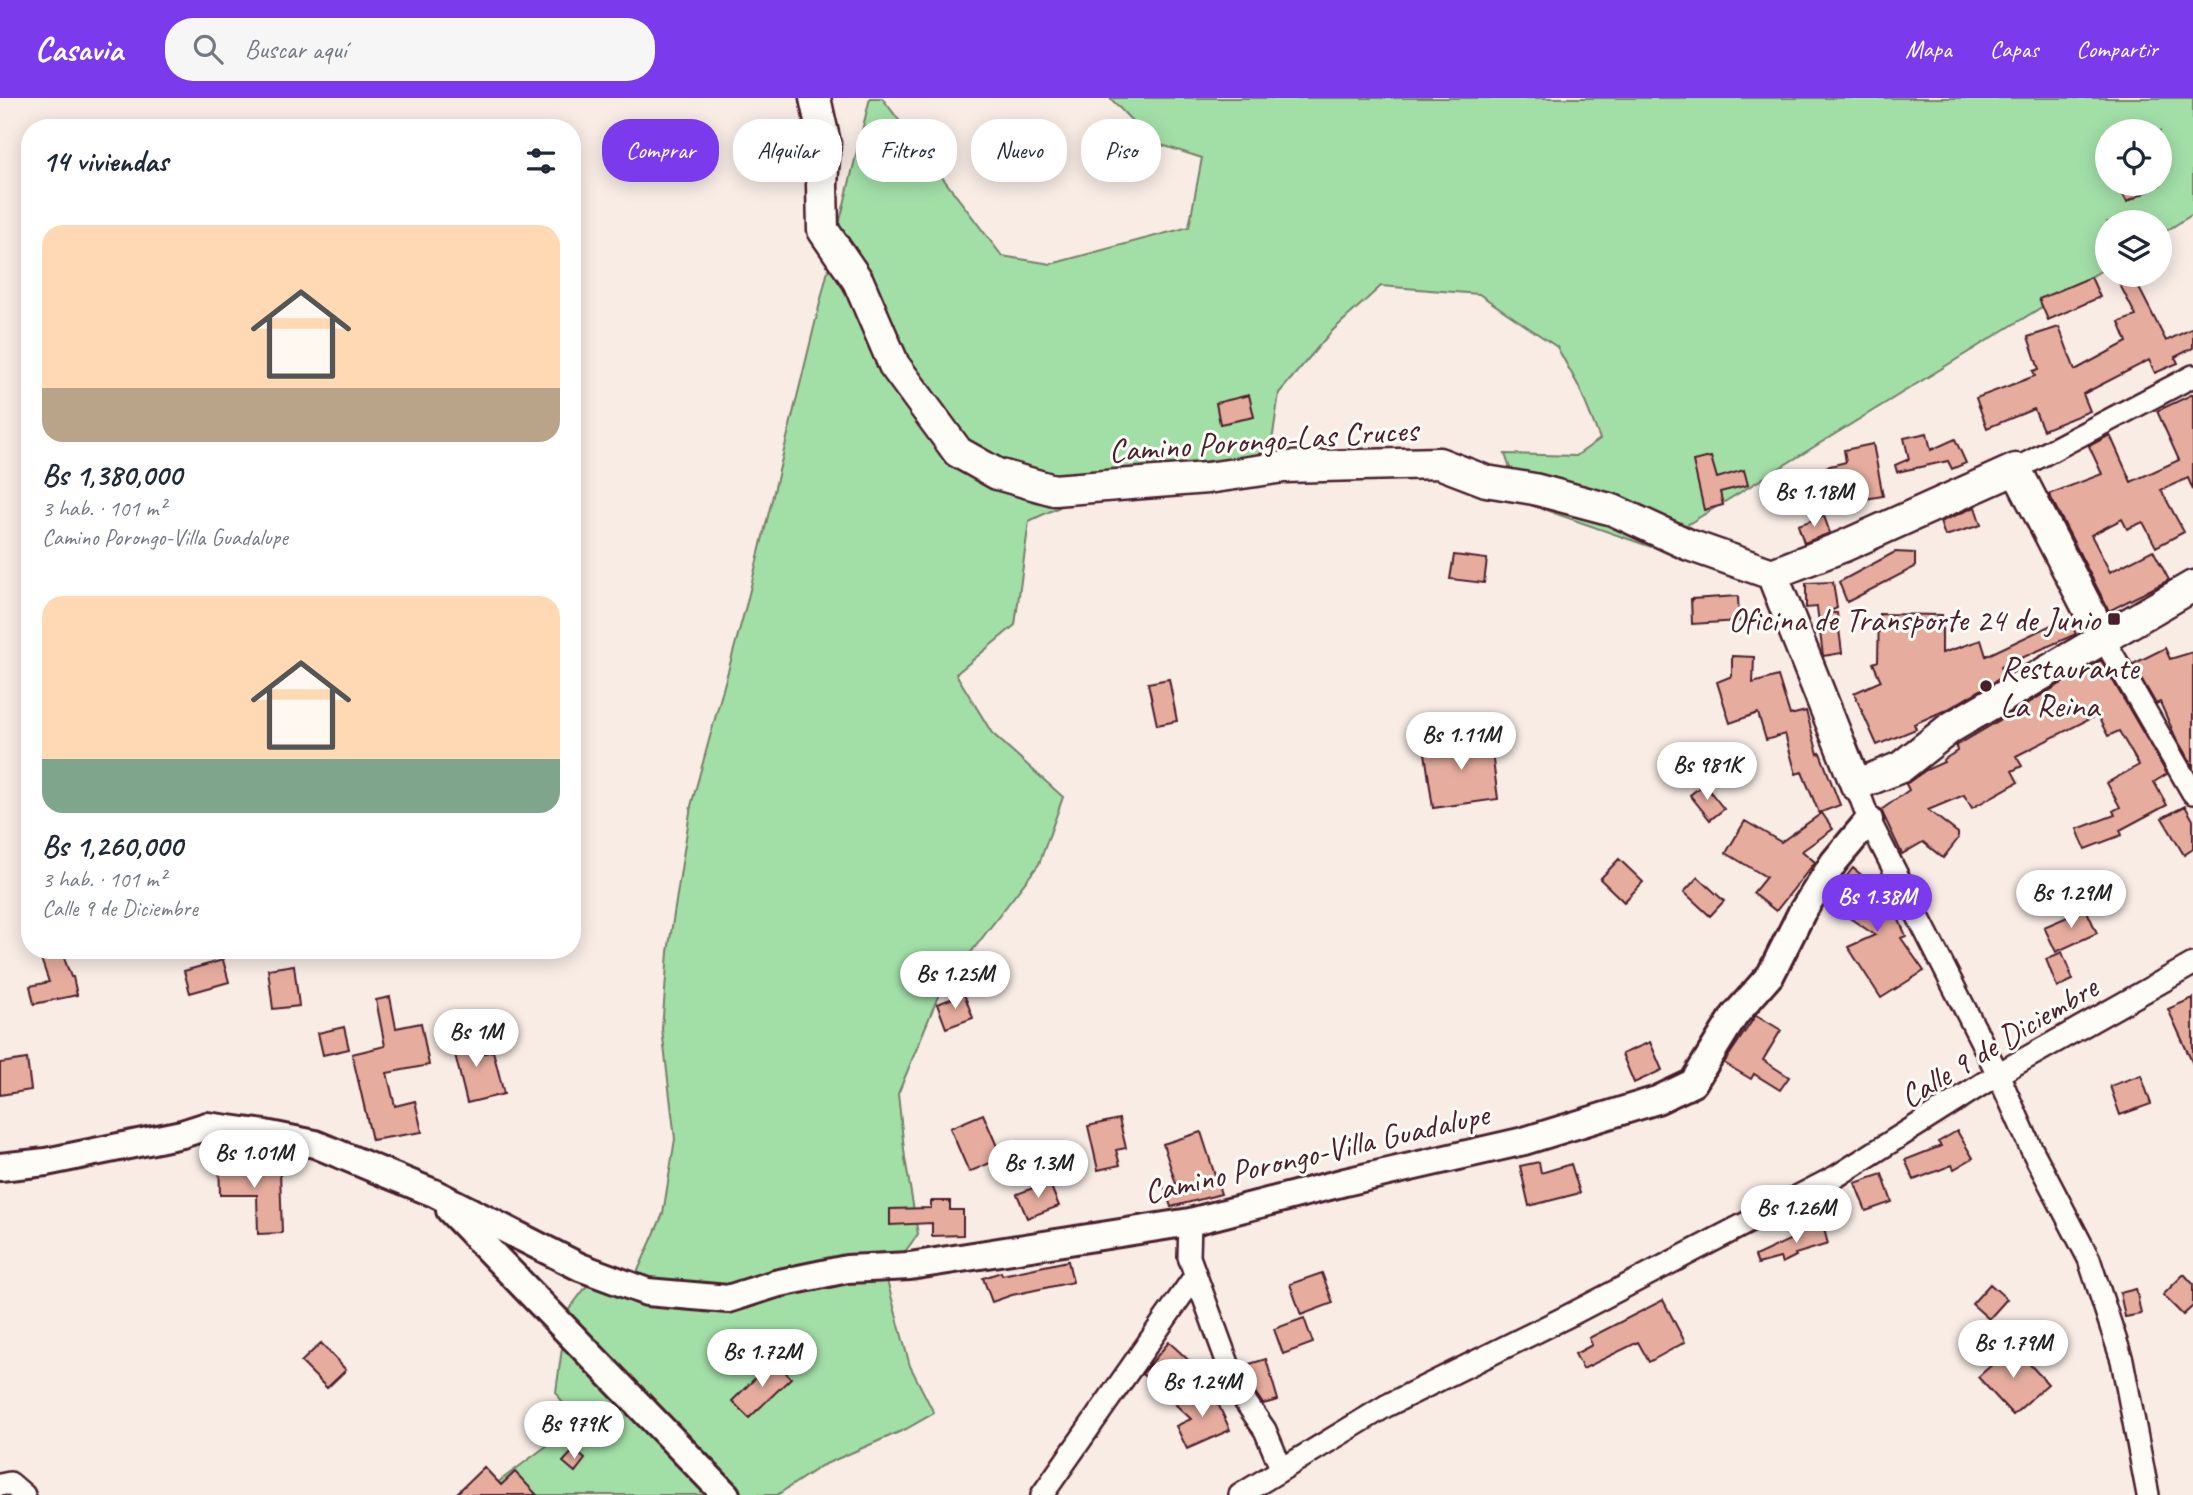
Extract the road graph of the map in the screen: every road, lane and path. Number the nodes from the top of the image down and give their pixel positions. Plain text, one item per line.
1 (815, 98) edge
2 (2193, 376) edge
3 (2016, 469) junction
4 (1772, 574) junction
5 (2193, 586) edge
6 (2103, 638) junction
7 (1856, 785) junction
8 (2193, 793) edge
9 (1870, 820) junction
10 (2193, 964) edge
11 (1998, 1074) junction
12 (0, 1167) edge
13 (434, 1193) junction
14 (1190, 1222) junction
15 (1195, 1276) junction
16 (1281, 1468) junction
17 (0, 1485) edge
18 (24, 1495) edge
19 (726, 1495) edge
20 (1042, 1495) edge
21 (1240, 1495) edge
22 (2148, 1495) edge

1 - 4 main road, Camino Porongo-Las Cruces
2 - 3 street
3 - 4 main road
3 - 6 main road
4 - 7 main road
5 - 6 main road
6 - 7 main road
6 - 8 street
7 - 9 street
9 - 11 street
9 - 14 street, Camino Porongo-Villa Guadalupe
10 - 11 street, Calle 9 de Diciembre
11 - 16 street, Calle 9 de Diciembre
11 - 22 street
12 - 13 street, Camino Porongo-Villa Guadalupe
13 - 14 street, Camino Porongo-Villa Guadalupe
13 - 19 street
14 - 15 street
15 - 16 street
15 - 20 street
16 - 21 street, Calle 9 de Diciembre
17 - 18 street

